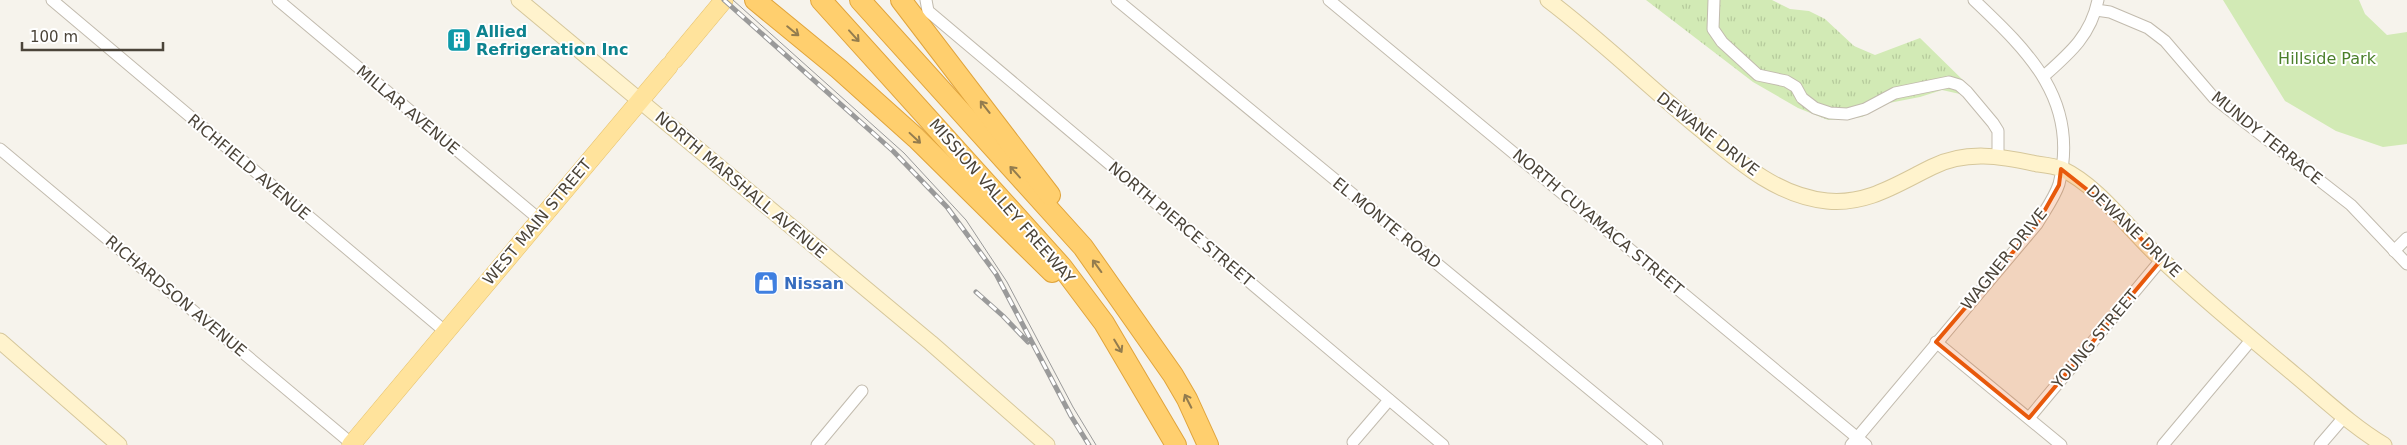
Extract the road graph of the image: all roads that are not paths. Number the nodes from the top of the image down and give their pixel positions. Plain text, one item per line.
1 (52, 0) edge
2 (278, 0) edge
3 (519, 0) edge
4 (724, 0) edge
5 (755, 0) edge
6 (821, 0) edge
7 (860, 0) edge
8 (901, 0) edge
9 (926, 0) edge
10 (1117, 0) edge
11 (1329, 0) edge
12 (1548, 0) edge
13 (1714, 0) edge
14 (1974, 0) edge
15 (2097, 5) edge
16 (2044, 76) junction
17 (640, 101) junction
18 (0, 149) edge
19 (1998, 156) junction
20 (2061, 169) junction
21 (539, 219) junction
22 (2407, 238) edge
23 (1083, 247) junction
24 (2394, 251) junction
25 (2161, 260) junction
26 (2407, 264) edge
27 (1104, 323) junction
28 (446, 333) junction
29 (2252, 339) junction
30 (0, 341) edge
31 (1936, 342) junction
32 (862, 390) dead end
33 (1389, 400) junction
34 (2345, 416) junction
35 (2029, 418) junction
36 (1854, 441) edge
37 (1353, 442) dead end
38 (351, 444) edge
39 (119, 445) edge
40 (817, 445) edge
41 (1047, 445) edge
42 (1176, 445) edge
43 (1208, 445) edge
44 (1443, 445) edge
45 (1657, 445) edge
46 (1866, 445) edge
47 (2061, 445) edge
48 (2163, 445) edge
49 (2320, 445) edge
50 (2384, 445) edge

1 - 28 street, RICHFIELD AVENUE
2 - 21 street, MILLAR AVENUE
3 - 17 street, NORTH MARSHALL AVENUE
4 - 17 main road, WEST MAIN STREET
5 -> 27 highway
6 -> 27 highway, MISSION VALLEY FREEWAY
23 -> 7 highway, MISSION VALLEY FREEWAY
23 -> 8 highway
9 - 33 street, NORTH PIERCE STREET
10 - 45 street, EL MONTE ROAD
11 - 36 street, NORTH CUYAMACA STREET
12 - 19 street, DEWANE DRIVE
13 - 19 street
14 - 16 street, WAGNER DRIVE
15 - 16 street
15 - 24 street, MUNDY TERRACE
16 - 20 street, WAGNER DRIVE
17 - 21 main road, WEST MAIN STREET
17 - 41 street, NORTH MARSHALL AVENUE
18 - 38 street, RICHARDSON AVENUE
19 - 20 street, DEWANE DRIVE
20 - 25 street, DEWANE DRIVE
20 - 31 street, WAGNER DRIVE
21 - 28 main road, WEST MAIN STREET
22 - 24 street
43 -> 23 highway, MISSION VALLEY FREEWAY
24 - 26 street, MUNDY TERRACE
25 - 29 street, DEWANE DRIVE
25 - 35 street, YOUNG STREET
27 -> 42 highway, MISSION VALLEY FREEWAY
28 - 38 main road, WEST MAIN STREET
29 - 34 street, DEWANE DRIVE
29 - 48 street
30 - 39 street
31 - 35 street
31 - 36 street, WAGNER DRIVE
32 - 40 street
33 - 37 street
33 - 44 street, NORTH PIERCE STREET
34 - 49 street
34 - 50 street, DEWANE DRIVE
35 - 47 street
36 - 46 street, NORTH CUYAMACA STREET

